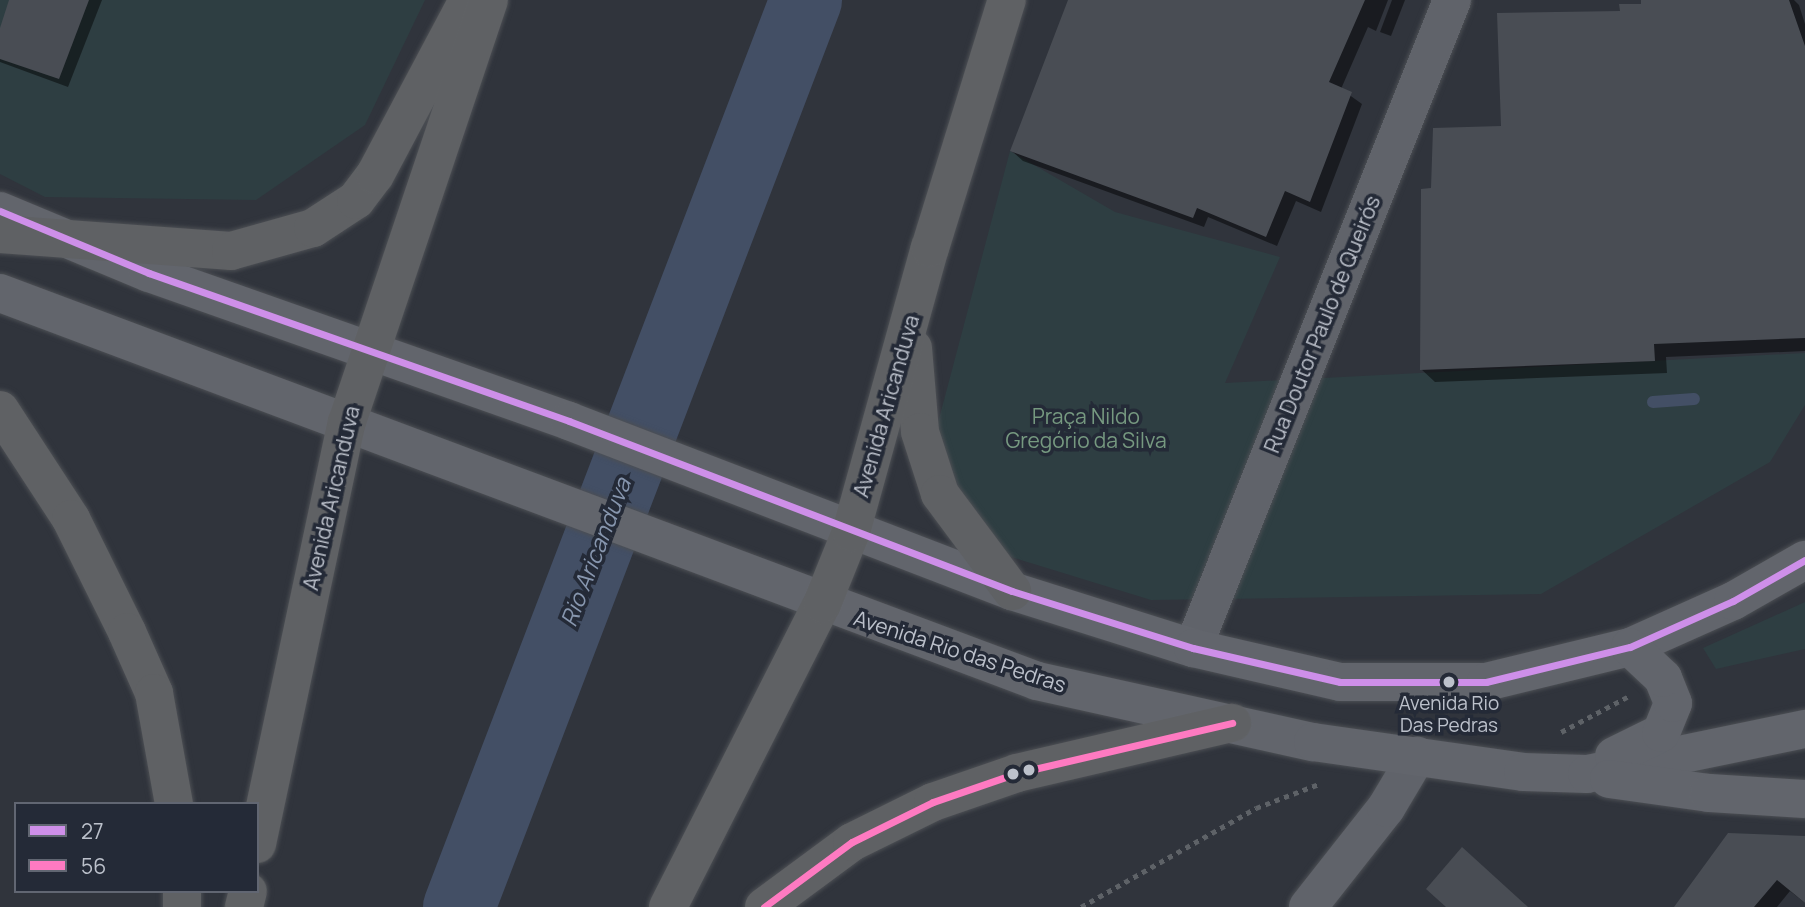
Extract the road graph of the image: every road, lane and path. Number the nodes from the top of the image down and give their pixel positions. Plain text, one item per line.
1 (468, 0) edge
2 (489, 0) edge
3 (1007, 0) edge
4 (1452, 0) edge
5 (0, 211) edge
6 (0, 234) edge
7 (79, 242) junction
8 (0, 293) edge
9 (911, 317) junction
10 (371, 350) junction
11 (0, 410) edge
12 (347, 422) junction
13 (851, 531) junction
14 (1805, 560) edge
15 (1012, 591) junction
16 (822, 604) junction
17 (1630, 647) junction
18 (1193, 648) junction
19 (1663, 678) junction
20 (1232, 723) junction
21 (1805, 729) edge
22 (1556, 735) dead end
23 (1417, 756) junction
24 (1582, 774) junction
25 (1321, 783) dead end
26 (1805, 799) edge
27 (174, 802) edge
28 (259, 836) edge
29 (667, 907) edge
30 (764, 907) edge
31 (1081, 907) edge
32 (1308, 907) edge

1 - 7 highway
2 - 10 highway, Avenida Aricanduva
3 - 9 highway, Avenida Aricanduva
4 - 18 street, Rua Doutor Paulo de Queirós
5 - 7 main road
6 - 7 highway
7 - 10 main road
8 - 12 main road, Avenida Rio das Pedras
9 - 13 highway, Avenida Aricanduva
9 - 15 highway
10 - 12 highway, Avenida Aricanduva
10 - 13 main road
11 - 27 highway
12 - 16 main road, Avenida Rio das Pedras
12 - 28 highway, Avenida Aricanduva
13 - 15 main road
13 - 16 highway, Avenida Aricanduva
14 - 17 main road
15 - 18 main road
16 - 20 main road, Avenida Rio das Pedras
16 - 29 highway, Avenida Aricanduva
17 - 18 main road
17 - 19 main road
19 - 22 path
19 - 24 main road
20 - 23 main road, Avenida Rio das Pedras
20 - 30 highway
21 - 24 main road, Avenida Rio das Pedras
23 - 24 main road, Avenida Rio das Pedras
23 - 32 street
24 - 26 main road
25 - 31 path

